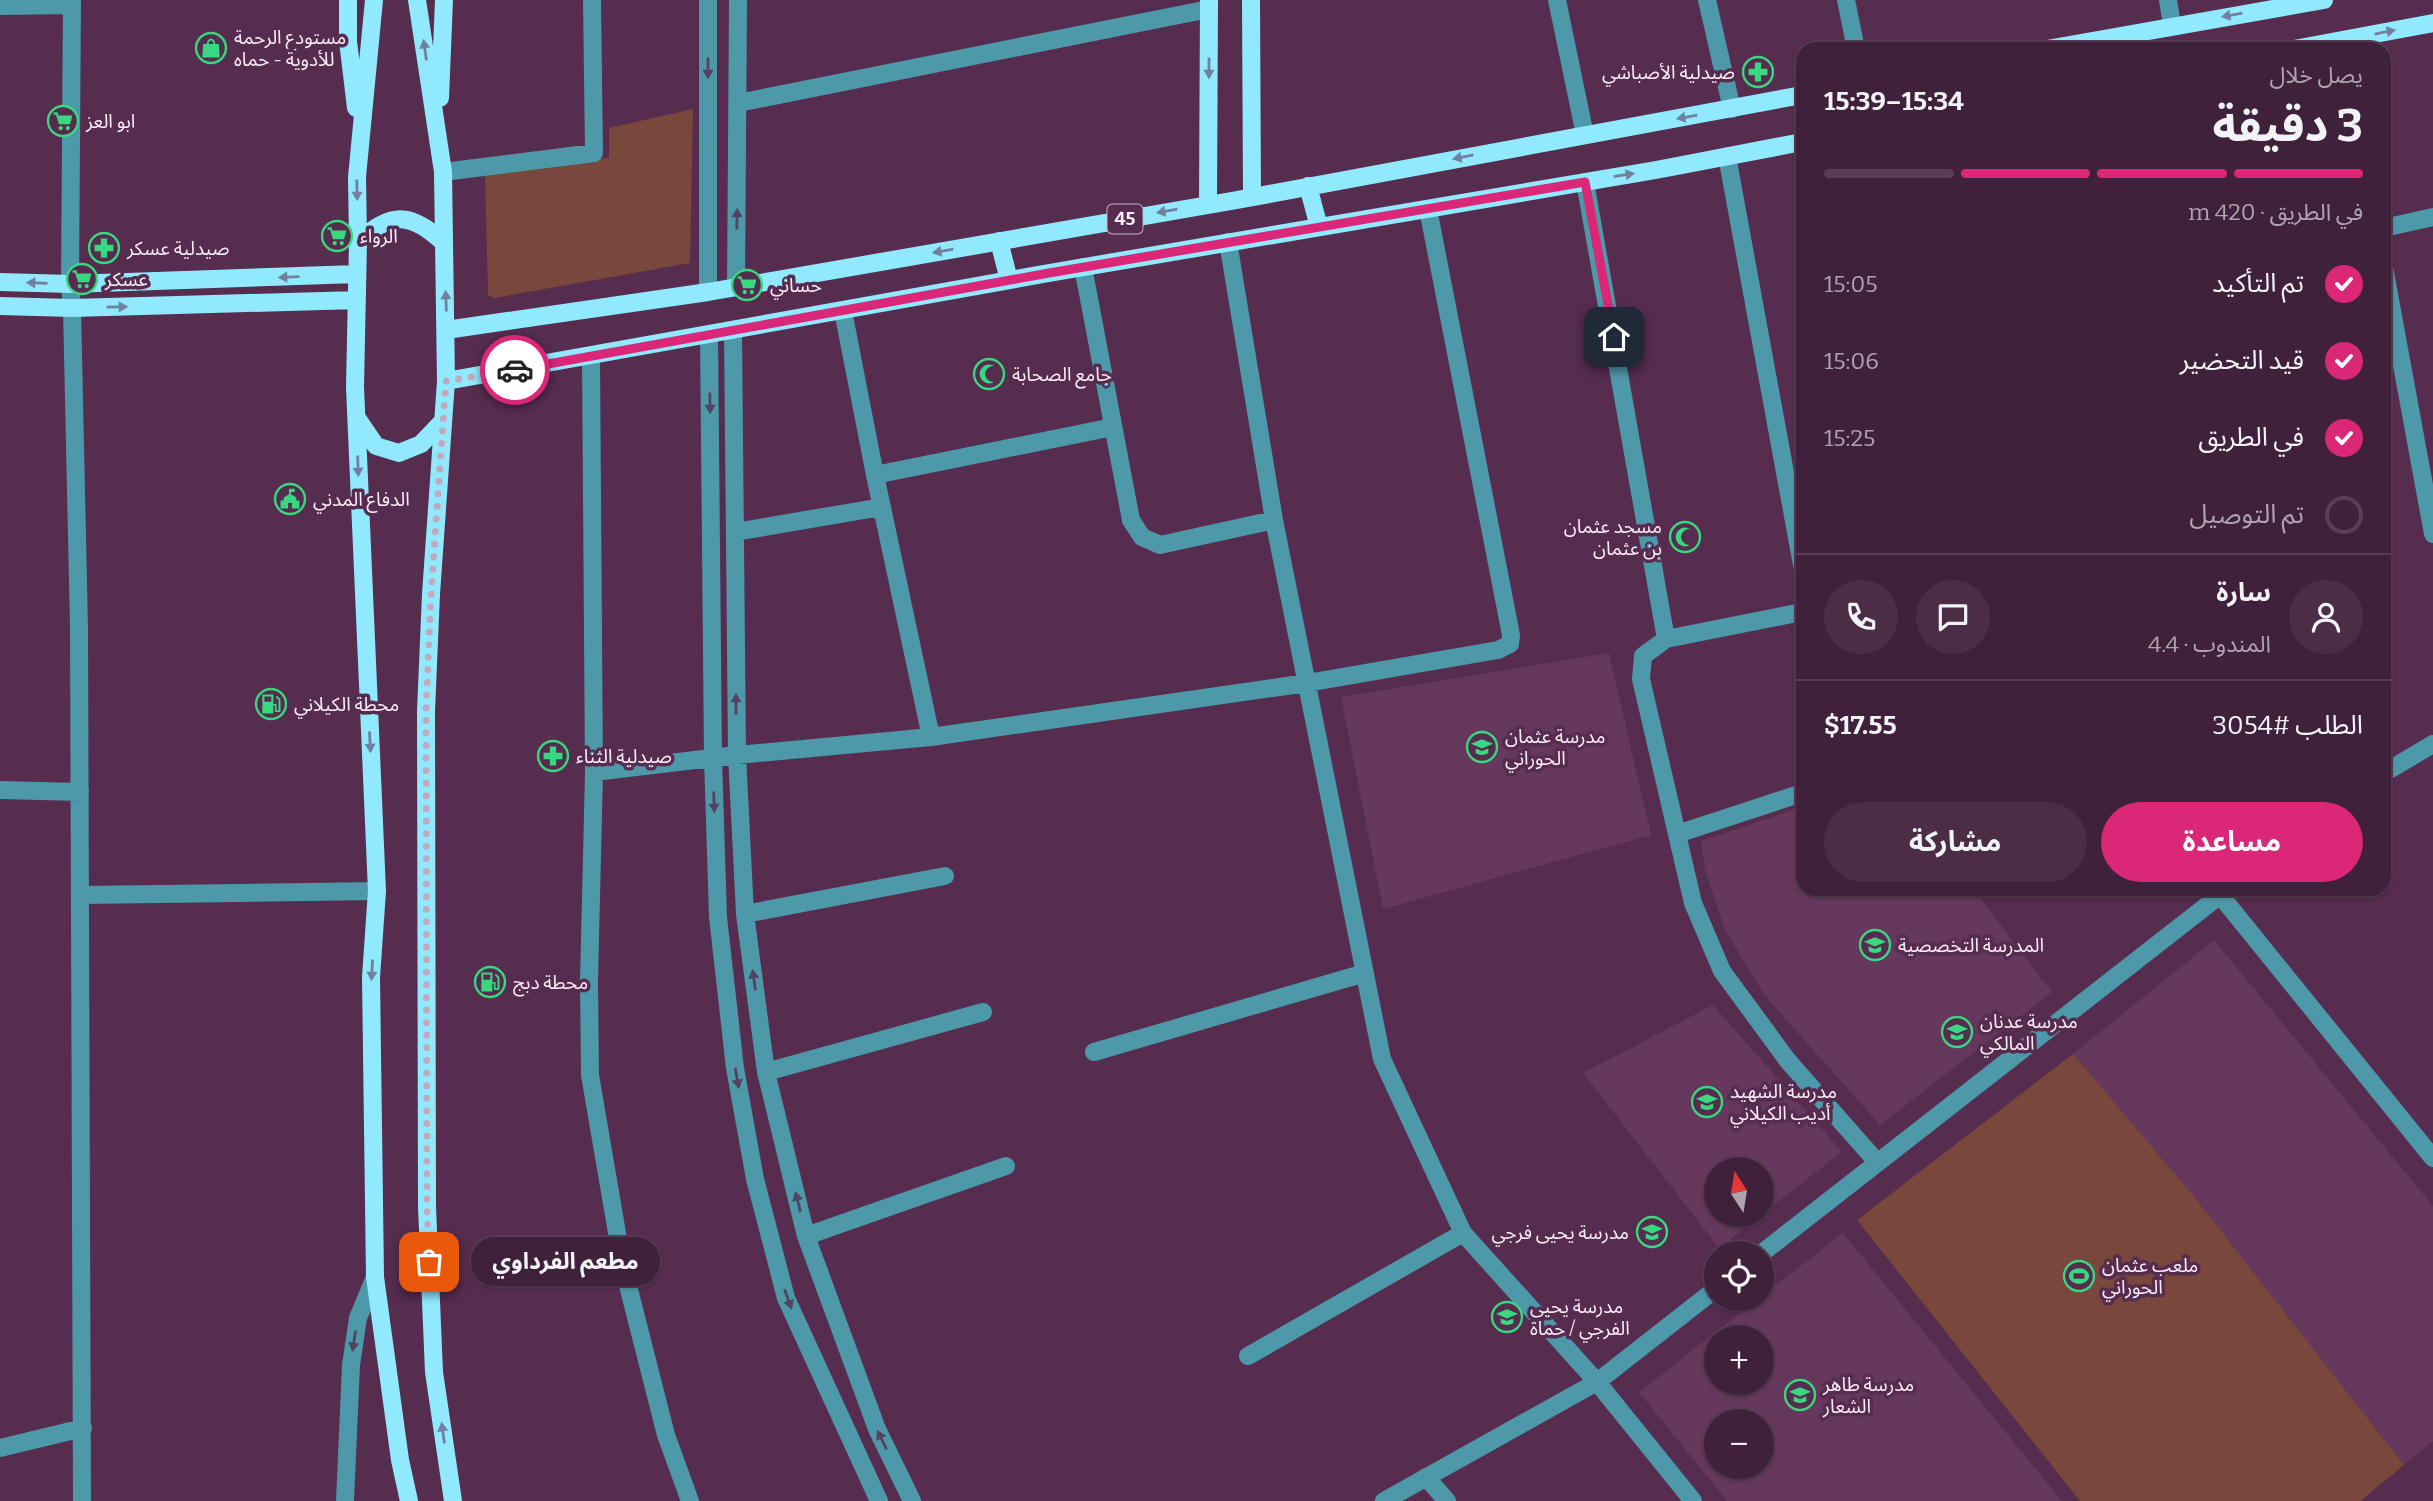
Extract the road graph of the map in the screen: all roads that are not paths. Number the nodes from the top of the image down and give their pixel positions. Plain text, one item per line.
1 (348, 0) edge
2 (374, 0) edge
3 (417, 0) edge
4 (444, 0) edge
5 (593, 0) edge
6 (708, 0) edge
7 (738, 0) edge
8 (1251, 0) edge
9 (1557, 0) edge
10 (1707, 0) edge
11 (1846, 0) edge
12 (2168, 0) edge
13 (2324, 0) edge
14 (72, 3) edge
15 (1209, 5) edge
16 (0, 6) edge
17 (2433, 23) edge
18 (2172, 25) junction
19 (1855, 42) edge
20 (2083, 42) edge
21 (2331, 42) edge
22 (1796, 100) edge
23 (738, 103) junction
24 (1731, 109) junction
25 (1585, 135) junction
26 (438, 140) junction
27 (360, 141) junction
28 (1796, 143) edge
29 (1727, 156) junction
30 (443, 172) junction
31 (1585, 182) junction
32 (1308, 186) junction
33 (1252, 197) junction
34 (1209, 204) junction
35 (1427, 209) junction
36 (2433, 217) edge
37 (2391, 226) edge
38 (1319, 227) junction
39 (999, 241) junction
40 (358, 242) junction
41 (1228, 242) junction
42 (444, 243) junction
43 (1083, 267) junction
44 (357, 274) junction
45 (1009, 280) junction
46 (0, 282) edge
47 (70, 284) junction
48 (736, 287) junction
49 (708, 292) junction
50 (357, 300) junction
51 (2391, 305) edge
52 (0, 306) edge
53 (72, 308) junction
54 (843, 311) junction
55 (446, 330) junction
56 (733, 331) junction
57 (709, 335) junction
58 (591, 357) junction
59 (446, 381) junction
60 (356, 418) junction
61 (443, 421) junction
62 (1113, 427) junction
63 (875, 475) junction
64 (881, 507) junction
65 (1274, 520) junction
66 (735, 531) junction
67 (1796, 532) edge
68 (2433, 534) edge
69 (1796, 613) edge
70 (1666, 639) junction
71 (1307, 683) junction
72 (931, 737) junction
73 (2433, 744) edge
74 (737, 755) junction
75 (713, 758) junction
76 (2391, 769) edge
77 (593, 772) junction
78 (0, 790) edge
79 (80, 792) junction
80 (1796, 795) edge
81 (1677, 834) junction
82 (944, 876) dead end
83 (377, 891) junction
84 (80, 895) junction
85 (2219, 896) edge
86 (2227, 896) edge
87 (745, 914) junction
88 (1364, 973) junction
89 (983, 1012) dead end
90 (1094, 1052) dead end
91 (766, 1072) junction
92 (2433, 1158) edge
93 (1877, 1163) junction
94 (1006, 1166) dead end
95 (1463, 1233) junction
96 (806, 1236) junction
97 (1774, 1244) edge
98 (375, 1277) junction
99 (1704, 1298) edge
100 (1248, 1356) dead end
101 (1597, 1382) junction
102 (83, 1428) junction
103 (0, 1448) edge
104 (1426, 1477) junction
105 (82, 1501) edge
106 (345, 1501) edge
107 (409, 1501) edge
108 (453, 1501) edge
109 (690, 1501) edge
110 (879, 1501) edge
111 (912, 1501) edge
112 (1384, 1501) edge
113 (1447, 1501) edge
114 (1693, 1501) edge

1 - 27 main road
2 - 27 main road
26 -> 3 main road
4 - 26 main road
5 - 30 street
6 -> 49 street
7 - 23 street
8 - 33 main road
9 - 25 street
10 - 24 street
11 - 19 street
12 - 18 street
13 -> 18 main road
14 - 16 street
14 - 47 street
15 - 23 street
15 -> 34 main road
21 -> 17 main road
18 - 20 main road
22 - 24 main road, 45
48 -> 23 street
24 -> 25 main road, 45
25 -> 32 main road, 45
26 - 30 main road
27 -> 40 main road
28 - 29 main road, 45
31 -> 29 main road, 45
29 - 67 street
30 - 42 main road
31 - 35 main road, 45
31 - 70 street
32 - 33 main road, 45
32 - 38 main road
33 - 34 main road, 45
34 -> 39 main road, 45
35 - 38 main road, 45
35 - 71 street
36 - 37 street
38 - 41 main road, 45
39 - 45 main road
39 -> 48 main road, 45
40 - 42 main road
40 - 44 main road
41 - 43 main road, 45
41 - 65 street
55 -> 42 main road
43 - 45 main road, 45
43 - 62 street
44 -> 47 main road
44 - 50 main road
45 - 54 main road, 45
47 -> 46 main road
47 - 53 street
48 - 49 main road, 45
49 - 55 main road, 45
53 -> 50 main road
50 - 60 main road
51 - 68 street
52 - 53 main road
53 - 79 street
54 - 56 main road, 45
54 - 63 street
55 - 59 main road
56 - 57 main road, 45
56 - 66 street
57 - 58 main road, 45
57 -> 75 street
58 - 59 main road, 45
58 - 77 street
59 - 61 main road
60 - 61 main road
60 -> 83 main road
108 -> 61 main road
62 - 63 street
62 - 65 street
63 - 64 street
64 - 66 street
64 - 72 street
65 - 71 street
74 -> 66 street
69 - 70 street
70 - 81 street
71 - 72 street
71 - 88 street
72 - 74 street
73 - 76 street
74 - 75 street
74 - 87 street
75 - 77 street
75 -> 110 street
77 - 109 street
78 - 79 street
79 - 84 street
80 - 81 street
81 - 93 street
82 - 87 street
83 - 84 street
83 -> 98 main road
84 - 102 street
85 - 93 street
86 - 92 street
91 -> 87 street
88 - 90 street
88 - 95 street
89 - 91 street
96 -> 91 street
93 - 97 street
94 - 96 street
95 - 100 street
95 - 101 street
111 -> 96 street
98 -> 106 street
98 - 107 main road
99 - 101 street
101 - 104 street
101 - 114 street
102 - 103 street
102 - 105 street
104 - 112 street
104 - 113 street

